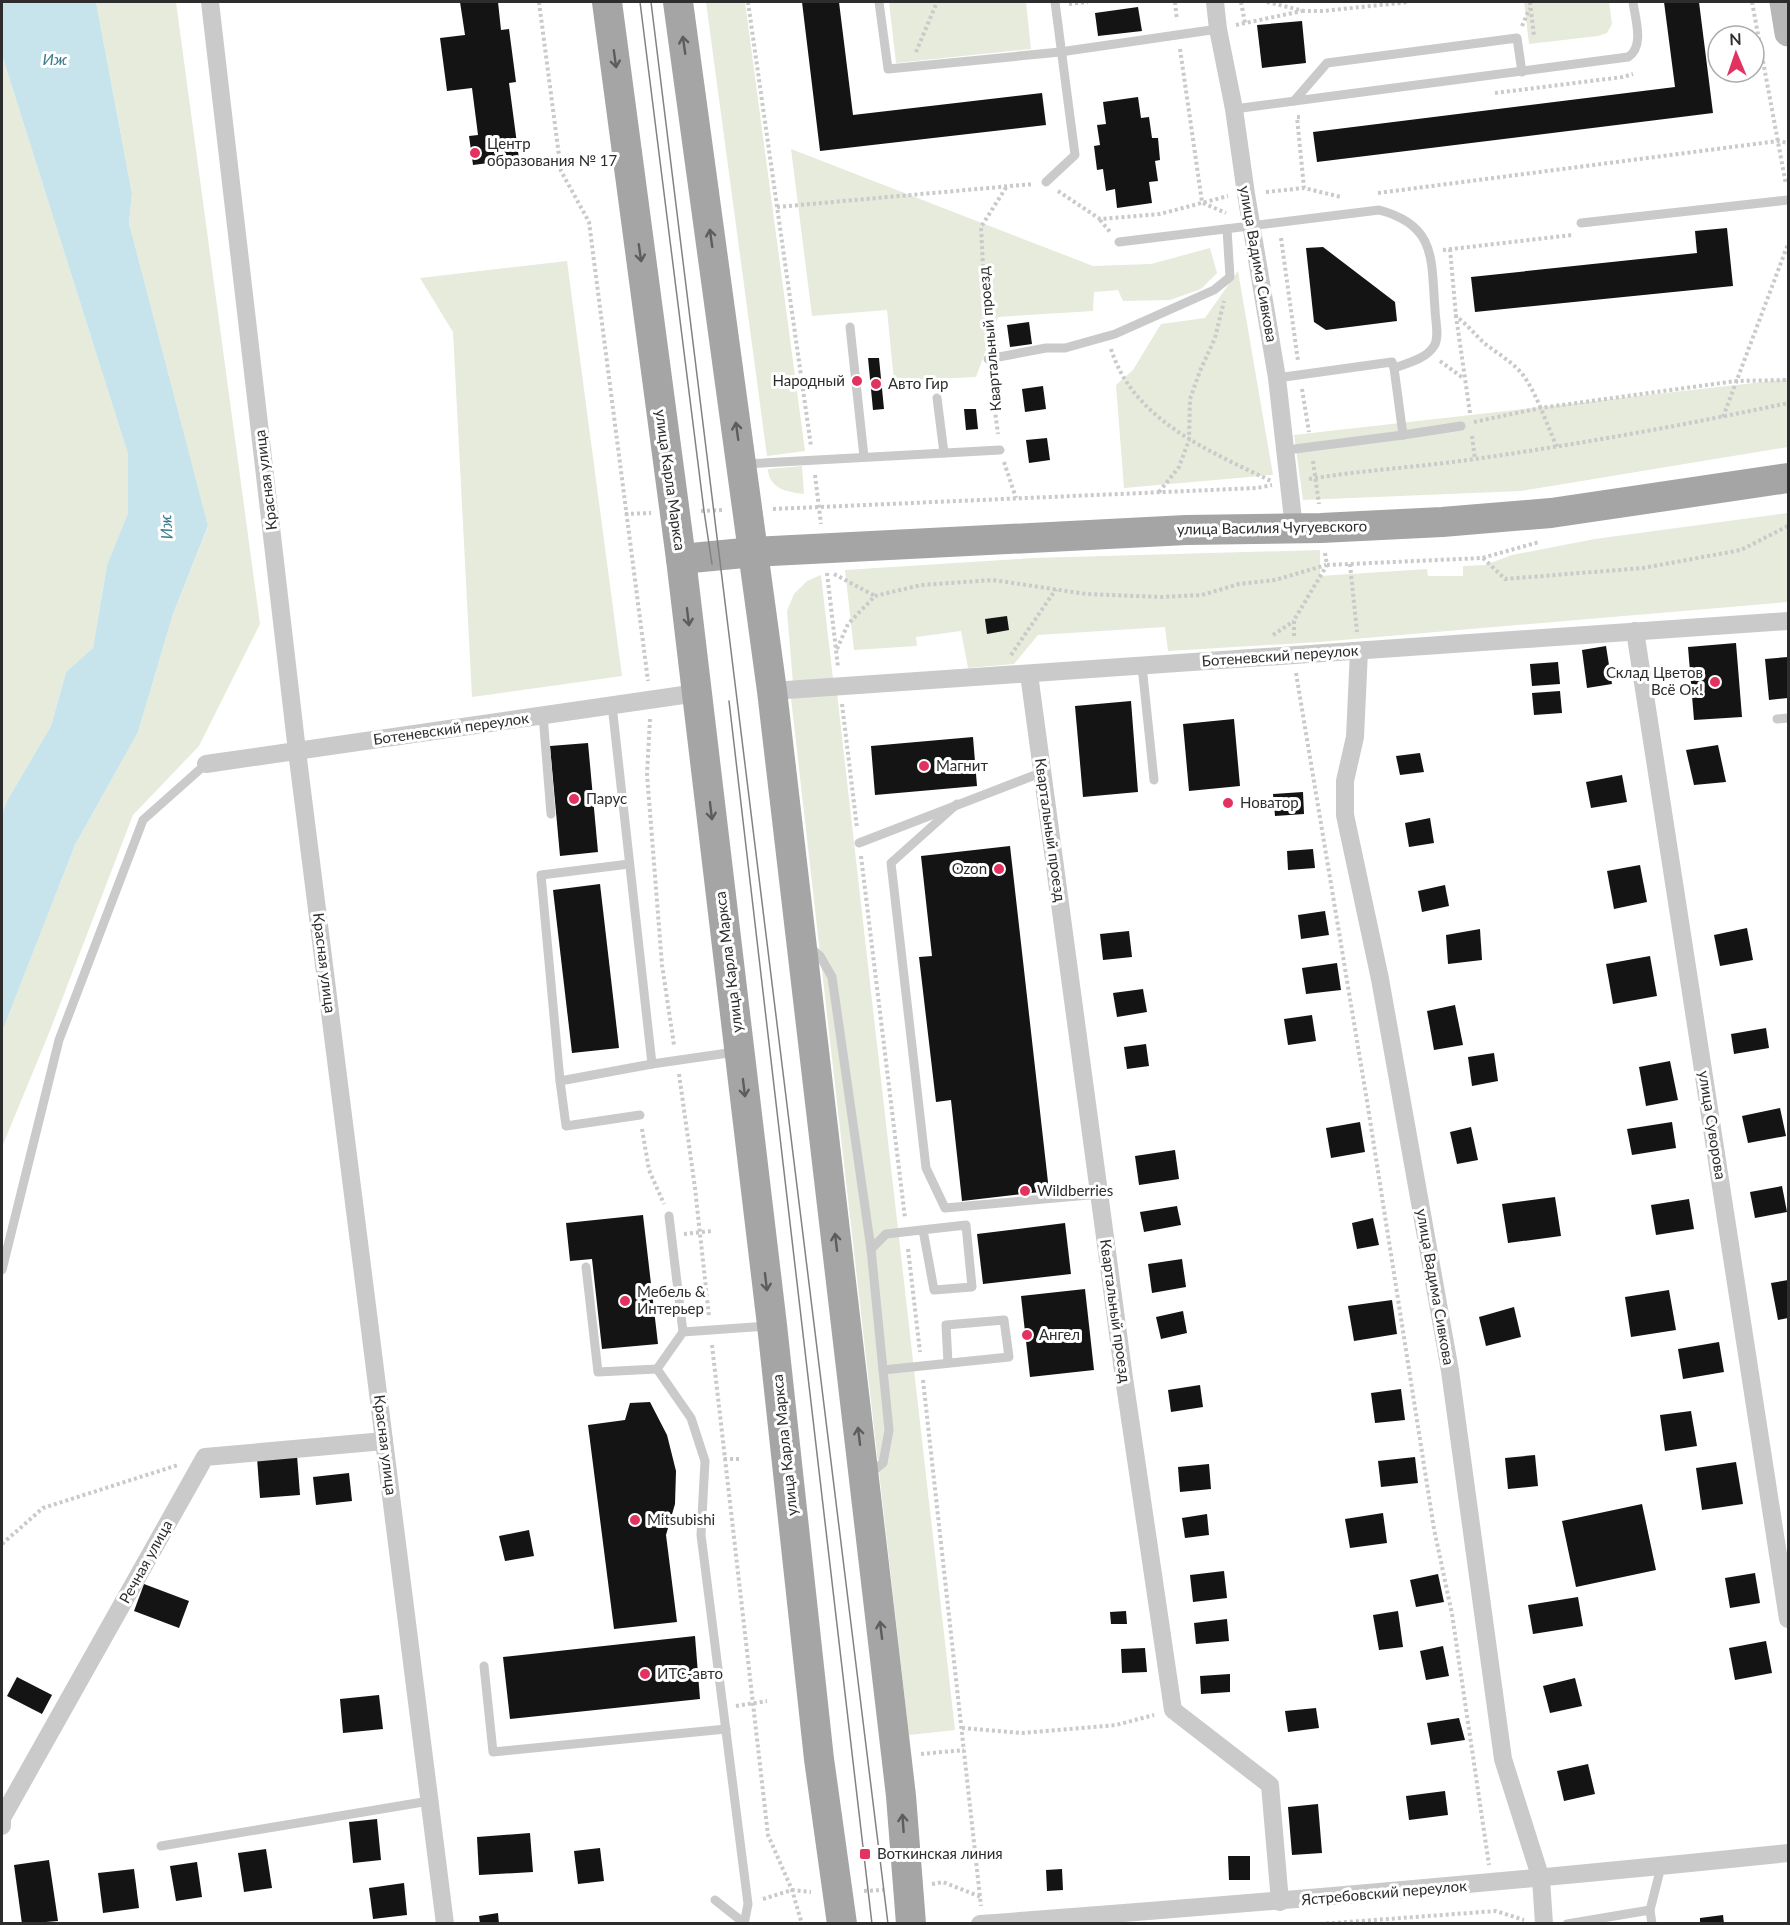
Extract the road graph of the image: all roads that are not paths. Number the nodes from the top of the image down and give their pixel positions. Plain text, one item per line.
1 (210, 2) edge
2 (607, 2) edge
3 (678, 2) edge
4 (879, 2) edge
5 (1055, 2) edge
6 (1215, 2) edge
7 (1633, 2) edge
8 (1782, 2) edge
9 (1218, 28) junction
10 (1788, 33) edge
11 (1060, 52) junction
12 (1522, 72) junction
13 (1294, 101) junction
14 (1234, 109) junction
15 (1046, 182) road end
16 (1788, 200) edge
17 (1581, 223) dead end
18 (1252, 224) junction
19 (1227, 229) junction
20 (1119, 242) dead end
21 (850, 327) dead end
22 (988, 359) road end
23 (1394, 368) junction
24 (1278, 378) junction
25 (937, 398) dead end
26 (1466, 424) road end
27 (1402, 435) junction
28 (1000, 450) road end
29 (1287, 450) junction
30 (944, 453) junction
31 (864, 457) junction
32 (742, 465) junction
33 (1788, 478) edge
34 (1308, 528) junction
35 (754, 552) junction
36 (681, 559) junction
37 (1788, 621) edge
38 (1635, 631) junction
39 (1359, 651) junction
40 (1142, 666) junction
41 (1029, 674) junction
42 (772, 691) junction
43 (697, 693) junction
44 (612, 705) junction
45 (543, 715) junction
46 (1788, 718) edge
47 (1777, 719) dead end
48 (297, 751) junction
49 (206, 764) joint
50 (1042, 772) junction
51 (1154, 780) dead end
52 (957, 804) junction
53 (551, 814) dead end
54 (859, 843) road end
55 (629, 864) junction
56 (801, 940) junction
57 (739, 1052) junction
58 (652, 1064) junction
59 (560, 1081) junction
60 (640, 1115) road end
61 (1100, 1194) junction
62 (669, 1216) road end
63 (923, 1230) junction
64 (871, 1249) junction
65 (586, 1267) dead end
66 (2, 1270) edge
67 (772, 1325) junction
68 (683, 1332) junction
69 (948, 1363) junction
70 (657, 1369) junction
71 (883, 1370) junction
72 (384, 1441) junction
73 (864, 1478) junction
74 (1788, 1619) edge
75 (484, 1666) dead end
76 (726, 1729) junction
77 (429, 1800) junction
78 (2, 1826) edge
79 (161, 1846) dead end
80 (1788, 1853) edge
81 (1661, 1866) junction
82 (1541, 1879) junction
83 (715, 1899) dead end
84 (1280, 1902) junction
85 (1650, 1911) junction
86 (1007, 1922) edge
87 (445, 1923) edge
88 (744, 1923) edge
89 (842, 1923) edge
90 (911, 1923) edge
91 (980, 1923) edge
92 (1544, 1923) edge
93 (1567, 1923) edge
94 (1652, 1923) edge

1 - 48 street, Красная улица
2 -> 36 main road, улица Карла Маркса
32 -> 3 main road
4 - 11 lane
5 - 11 lane
6 - 9 street, улица Вадима Сивкова
7 - 12 lane
8 - 10 street
9 - 11 lane
9 - 14 street, улица Вадима Сивкова
11 - 15 lane
12 - 13 lane
12 - 13 lane
13 - 14 lane
14 - 18 street, улица Вадима Сивкова
16 - 17 lane
18 - 19 lane
18 - 23 lane
18 - 24 street, улица Вадима Сивкова
19 - 20 lane
19 - 22 lane
21 - 31 lane
23 - 24 lane
23 - 27 lane
24 - 29 street, улица Вадима Сивкова
25 - 30 lane
26 - 27 lane
27 - 29 lane
28 - 30 lane
29 - 34 street, улица Вадима Сивкова
30 - 31 lane
31 - 32 lane
32 - 35 main road
33 - 34 main road, улица Василия Чугуевского
34 - 35 main road, улица Василия Чугуевского
35 - 36 main road, улица Василия Чугуевского
35 - 42 main road
36 -> 43 main road, улица Карла Маркса
37 - 38 street, Ботеневский переулок
38 - 39 street, Ботеневский переулок
38 - 74 street, улица Суворова
39 - 40 street, Ботеневский переулок
39 - 82 street, улица Вадима Сивкова
40 - 41 street, Ботеневский переулок
40 - 51 lane
41 - 42 street, Ботеневский переулок
41 - 50 street, Квартальный проезд
42 - 56 main road
43 - 44 street, Ботеневский переулок
43 -> 57 main road, улица Карла Маркса
44 - 45 street, Ботеневский переулок
44 - 55 lane
45 - 48 street, Ботеневский переулок
45 - 53 lane
46 - 47 lane
48 - 49 street, Ботеневский переулок
48 - 72 street, Красная улица
49 - 66 lane
50 - 52 lane
50 - 61 street, Квартальный проезд
52 - 54 lane
52 - 61 lane
55 - 58 lane
55 - 59 lane
56 - 64 lane
73 -> 56 main road
57 - 58 lane
57 -> 67 main road, улица Карла Маркса
58 - 59 lane
59 - 60 lane
61 - 84 street, Квартальный проезд
62 - 68 lane
63 - 63 lane
63 - 64 lane
64 - 71 lane
65 - 70 lane
67 - 68 lane
67 - 89 main road, улица Карла Маркса
68 - 70 lane
69 - 69 lane
69 - 71 lane
70 - 76 lane
71 - 73 lane
72 - 77 street, Красная улица
72 - 78 street, Речная улица
90 -> 73 main road
75 - 76 lane
76 - 88 lane
77 - 79 lane
77 - 87 street, Красная улица
80 - 81 street, Ястребовский переулок
81 - 82 street, Ястребовский переулок
81 - 85 lane
82 - 84 street, Ястребовский переулок
82 - 92 street, улица Вадима Сивкова
83 - 88 lane
84 - 86 street, Ястребовский переулок
85 - 93 lane
85 - 94 lane
86 - 91 street, Ястребовский переулок

